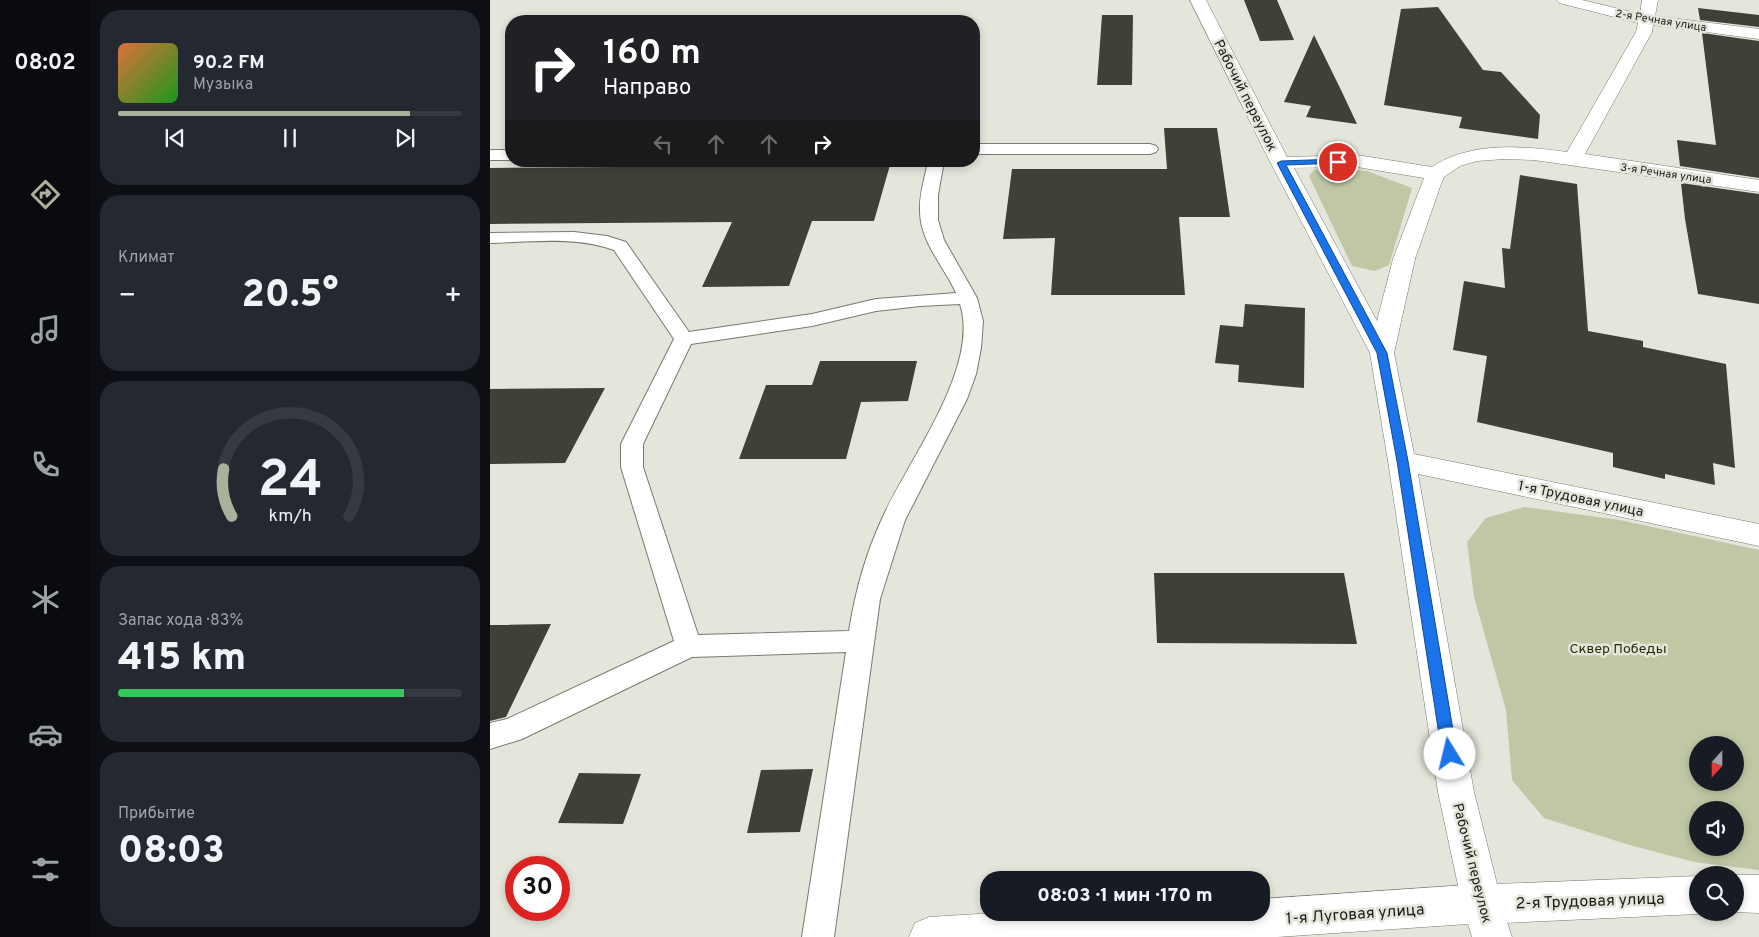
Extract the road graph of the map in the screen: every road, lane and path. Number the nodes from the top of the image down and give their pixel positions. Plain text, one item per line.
1 (1198, 0) edge
2 (1564, 0) edge
3 (1650, 0) edge
4 (1647, 20) junction
5 (1759, 34) edge
6 (980, 149) edge
7 (1150, 149) dead end
8 (490, 155) edge
9 (505, 155) edge
10 (1573, 159) junction
11 (1281, 163) junction
12 (935, 167) edge
13 (1436, 174) junction
14 (1759, 186) edge
15 (490, 238) edge
16 (968, 298) junction
17 (684, 339) junction
18 (1382, 353) junction
19 (1402, 461) junction
20 (1759, 535) edge
21 (861, 641) junction
22 (689, 646) junction
23 (490, 736) edge
24 (1744, 894) edge
25 (1759, 894) edge
26 (1689, 896) edge
27 (1487, 921) edge
28 (818, 937) edge
29 (929, 937) edge

1 - 11 street, Рабочий переулок
2 - 4 street, 2-я Речная улица
3 - 4 street
4 - 5 street, 2-я Речная улица
4 - 10 street
6 - 7 lane
8 - 9 lane
10 - 13 street, 3-я Речная улица
10 - 14 street, 3-я Речная улица
11 - 13 street
11 - 18 street, Рабочий переулок
12 - 16 lane
13 - 18 street
15 - 17 lane
16 - 17 lane
16 - 21 lane
17 - 22 lane
18 - 19 street, Рабочий переулок
19 - 20 street, 1-я Трудовая улица
19 - 27 street, Рабочий переулок
21 - 22 lane
21 - 28 lane
22 - 23 lane
24 - 25 street
26 - 27 street, 2-я Трудовая улица
27 - 29 street, 1-я Луговая улица

